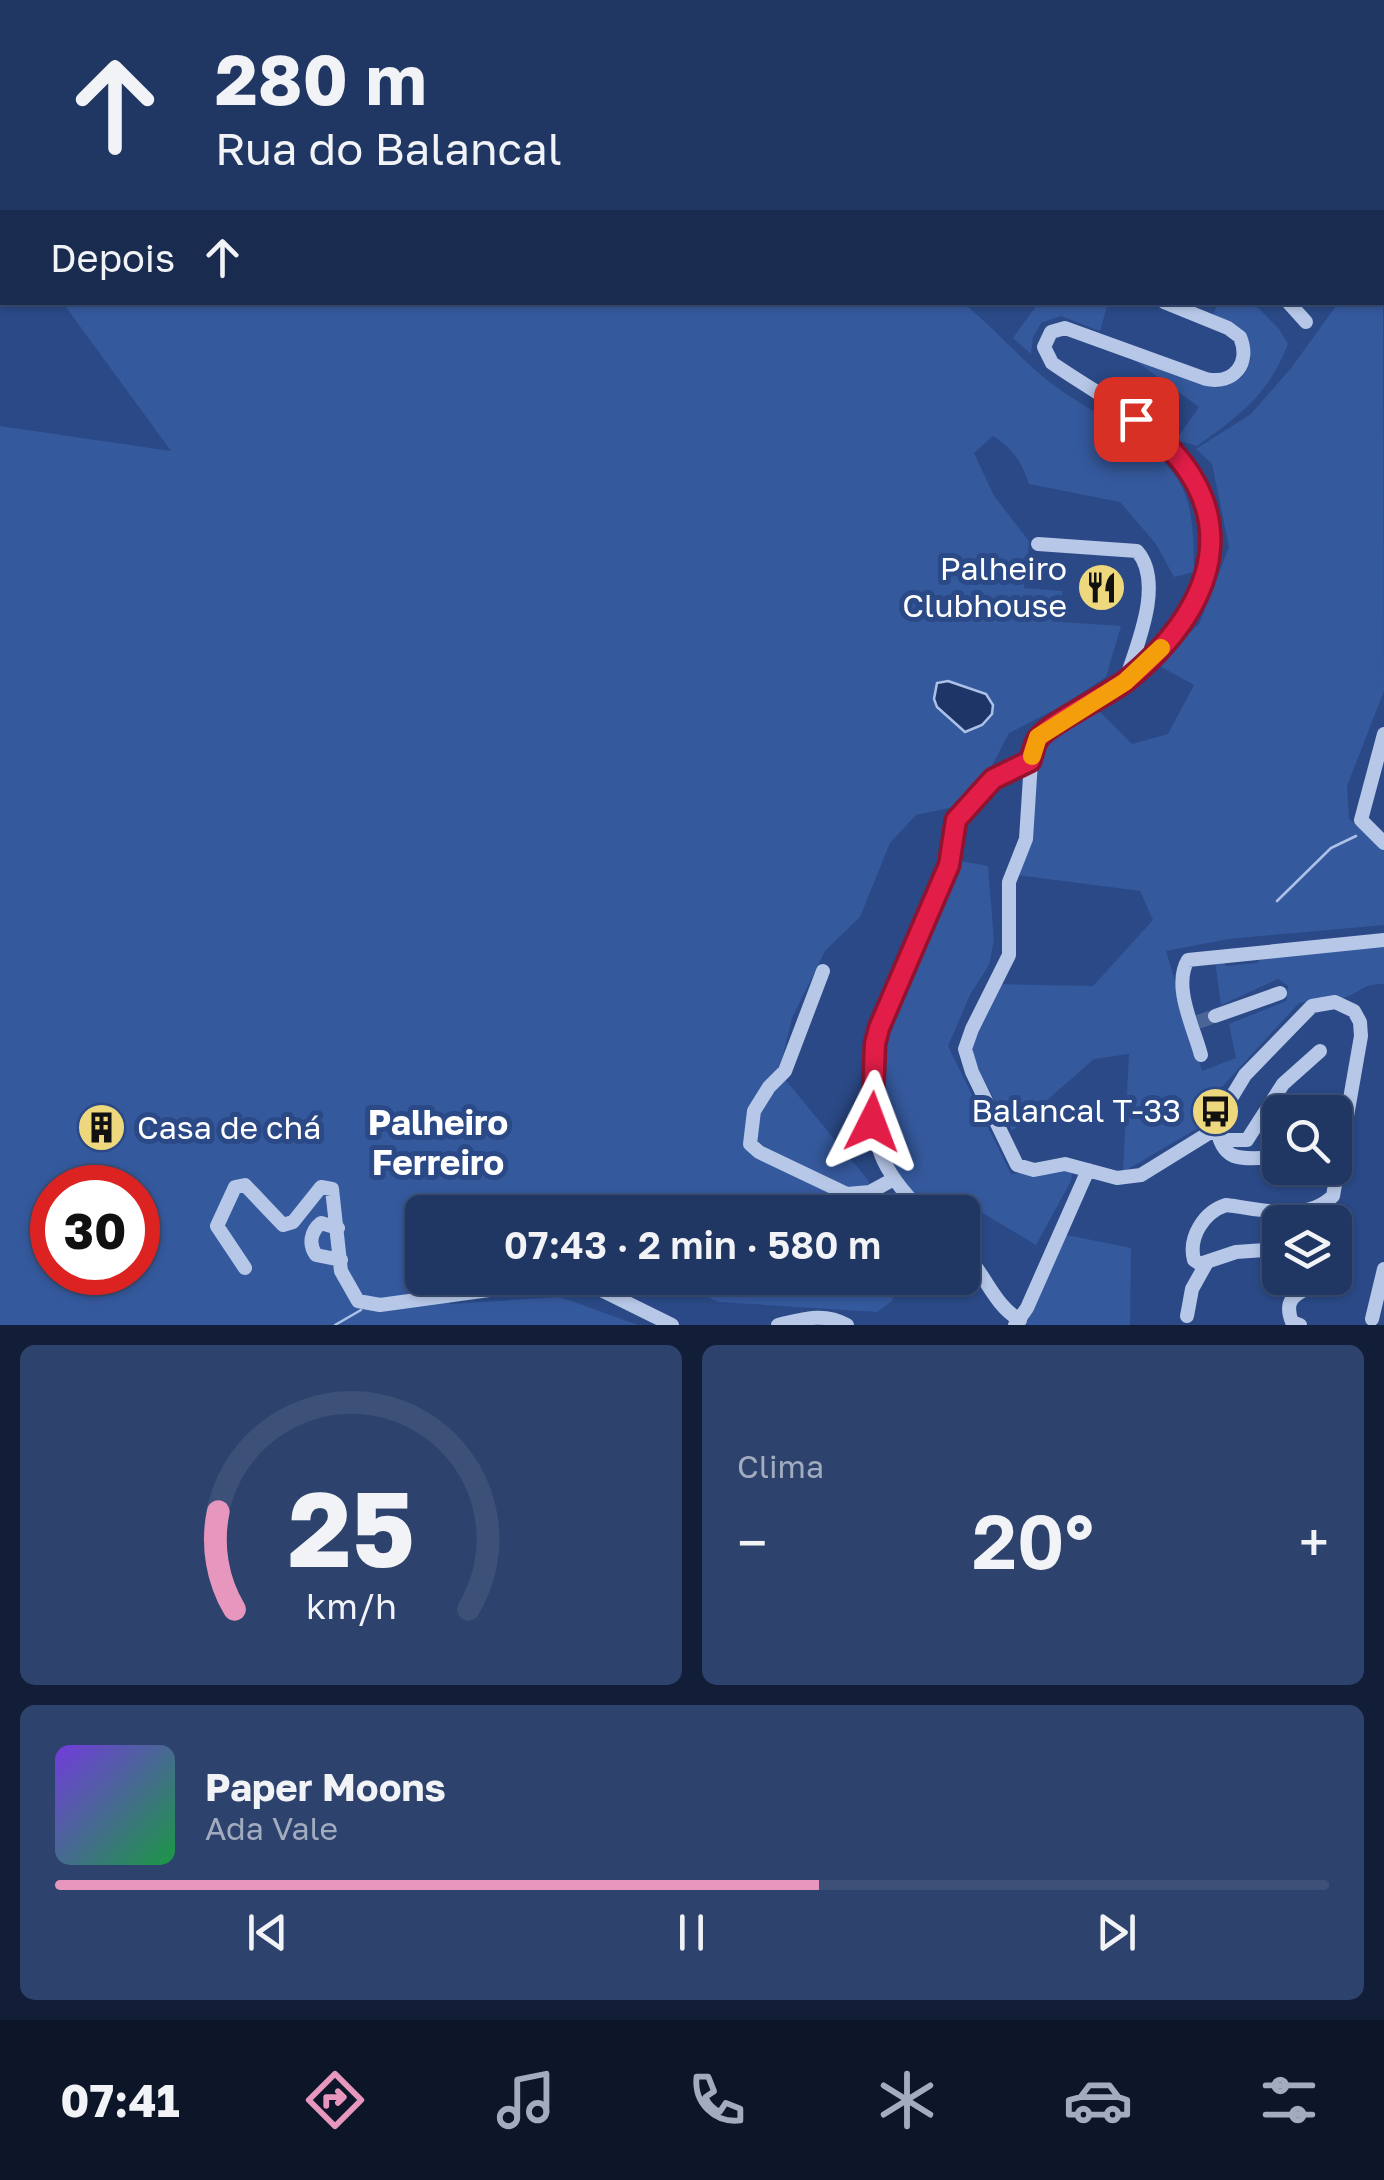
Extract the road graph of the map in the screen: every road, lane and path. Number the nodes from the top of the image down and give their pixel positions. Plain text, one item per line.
1 (1171, 305) edge
2 (1291, 305) edge
3 (1306, 322) dead end
4 (1038, 544) dead end
5 (1125, 682) junction
6 (1384, 734) edge
7 (1030, 761) junction
8 (1384, 844) edge
9 (1384, 940) edge
10 (822, 971) dead end
11 (1280, 992) dead end
12 (1215, 1016) tunnel mouth
13 (1320, 1051) dead end
14 (1201, 1055) dead end
15 (1218, 1134) junction
16 (1262, 1158) edge
17 (1088, 1170) junction
18 (892, 1180) junction
19 (907, 1195) edge
20 (338, 1228) junction
21 (1262, 1250) edge
22 (340, 1260) junction
23 (1206, 1264) junction
24 (244, 1268) dead end
25 (980, 1269) edge
26 (1384, 1269) edge
27 (1294, 1295) edge
28 (1188, 1316) dead end
29 (1372, 1318) edge
30 (1018, 1322) edge
31 (672, 1325) edge
32 (778, 1325) edge
33 (847, 1325) edge
34 (1300, 1325) edge

1 - 5 street
2 - 3 street
4 - 5 street
5 - 7 street
6 - 8 street
7 - 17 street
7 - 18 street
9 - 14 street
10 - 18 street
11 - 12 street
13 - 15 street
15 - 16 street
15 - 17 street
15 - 23 street
17 - 30 street
18 - 19 street
20 - 22 street
20 - 22 street
20 - 24 street
21 - 23 street
22 - 31 street
23 - 28 street
25 - 30 street
26 - 29 street
27 - 34 street
32 - 33 street

